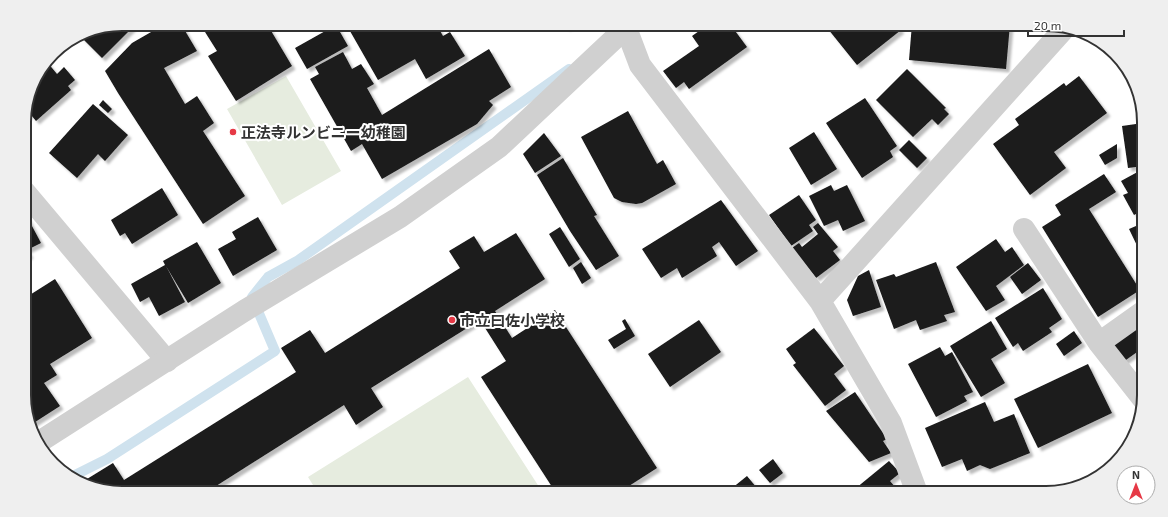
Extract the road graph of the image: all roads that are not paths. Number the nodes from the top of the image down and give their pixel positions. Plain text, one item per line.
1 (620, 31) edge
2 (628, 31) edge
3 (1061, 32) edge
4 (31, 199) edge
5 (1024, 229) dead end
6 (820, 301) junction
7 (1137, 316) edge
8 (1099, 343) junction
9 (167, 361) junction
10 (1137, 391) edge
11 (43, 440) edge
12 (914, 486) edge

1 - 9 street
2 - 6 street
3 - 6 street
4 - 9 street
5 - 8 street
6 - 12 street
7 - 8 street
8 - 10 street
9 - 11 street

